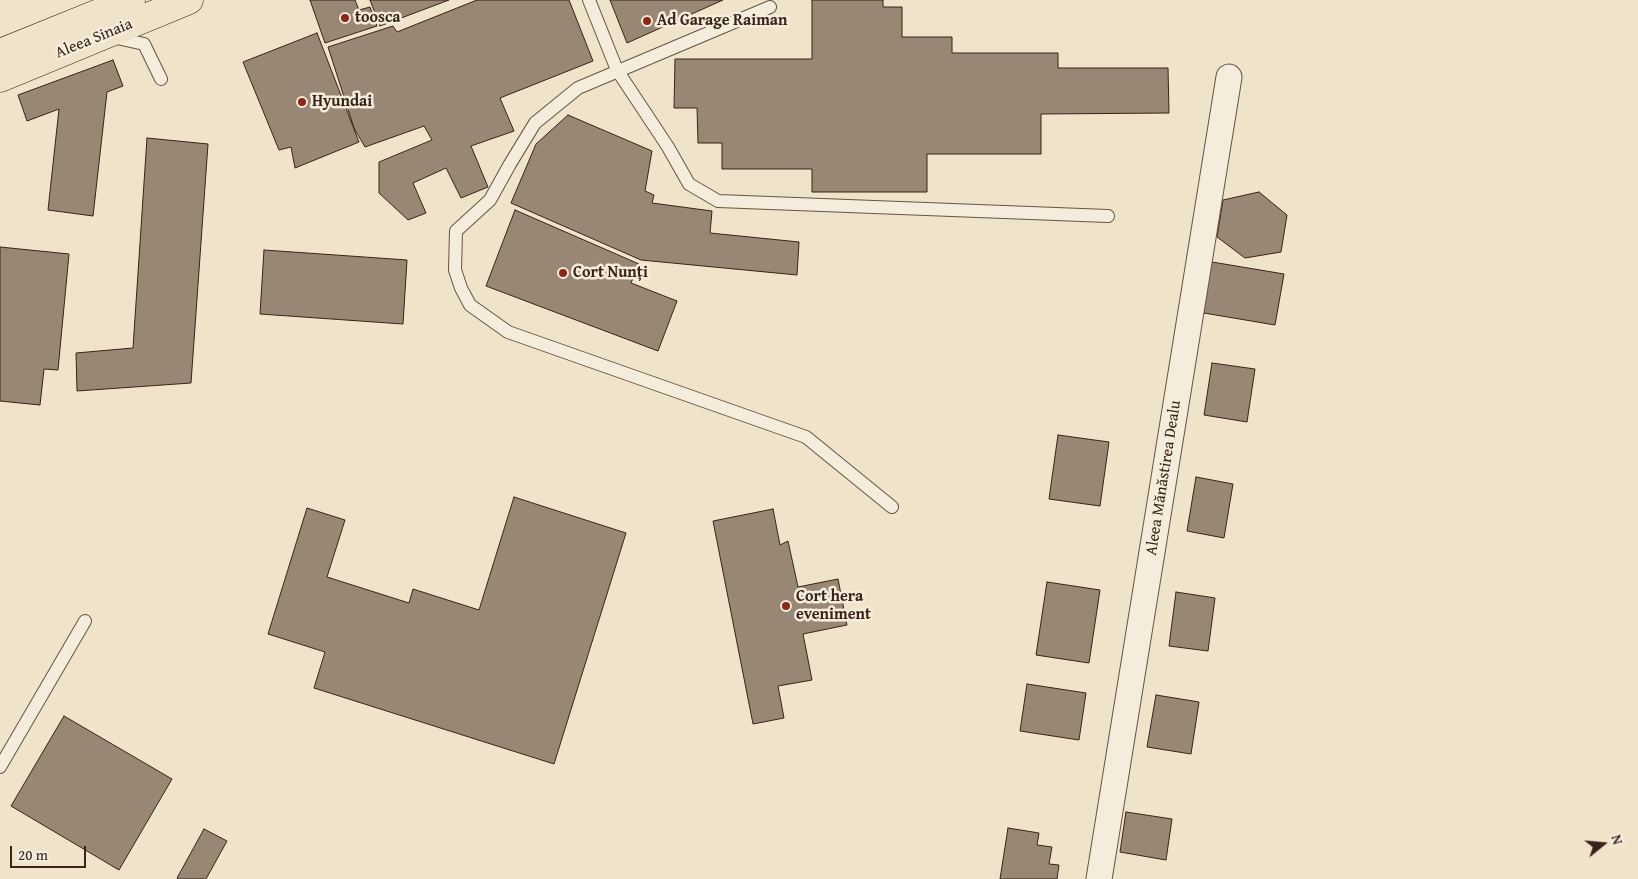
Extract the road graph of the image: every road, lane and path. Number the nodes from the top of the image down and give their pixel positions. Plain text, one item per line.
1 (131, 0) edge
2 (189, 0) edge
3 (589, 0) edge
4 (770, 7) dead end
5 (117, 38) dead end
6 (0, 53) edge
7 (617, 70) junction
8 (1228, 77) dead end
9 (0, 78) edge
10 (161, 79) dead end
11 (1108, 216) dead end
12 (892, 507) dead end
13 (85, 621) dead end
14 (0, 767) edge
15 (1099, 879) edge

1 - 6 main road, Aleea Sinaia
2 - 9 main road, Aleea Sinaia
3 - 7 lane
4 - 7 lane
5 - 10 lane
7 - 11 lane
7 - 12 lane
8 - 15 street, Aleea Mănăstirea Dealu
13 - 14 lane

